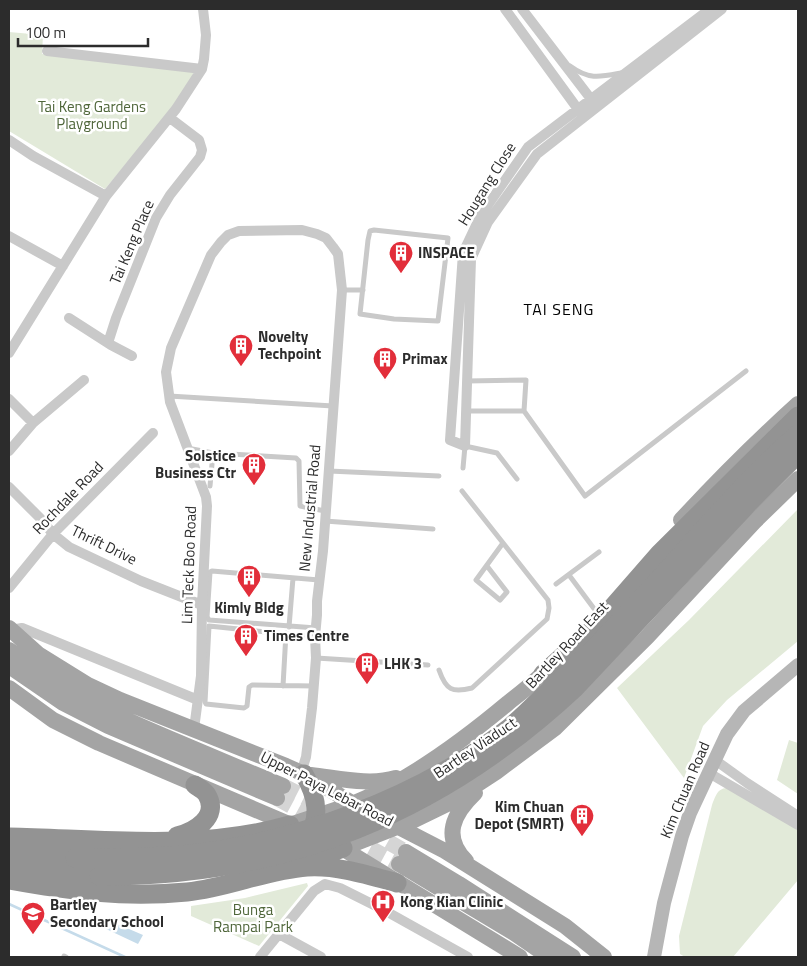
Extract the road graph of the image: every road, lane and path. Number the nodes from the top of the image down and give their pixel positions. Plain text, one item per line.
1 (203, 9) edge
2 (505, 9) edge
3 (522, 9) edge
4 (710, 9) edge
5 (722, 9) edge
6 (47, 51) dead end
7 (556, 55) junction
8 (202, 69) junction
9 (624, 73) junction
10 (594, 102) junction
11 (577, 108) junction
12 (584, 117) junction
13 (170, 118) junction
14 (9, 140) edge
15 (106, 196) junction
16 (9, 236) edge
17 (333, 247) joint
18 (63, 266) junction
19 (342, 290) junction
20 (363, 290) junction
21 (70, 318) dead end
22 (108, 343) junction
23 (9, 353) edge
24 (132, 356) dead end
25 (746, 372) dead end
26 (84, 380) dead end
27 (467, 381) junction
28 (169, 396) junction
29 (9, 399) edge
30 (798, 404) edge
31 (334, 406) junction
32 (466, 411) junction
33 (524, 411) junction
34 (798, 416) edge
35 (33, 422) junction
36 (153, 433) dead end
37 (798, 434) edge
38 (465, 446) junction
39 (188, 448) junction
40 (9, 451) edge
41 (213, 453) junction
42 (798, 454) edge
43 (463, 468) dead end
44 (328, 471) junction
45 (439, 476) dead end
46 (517, 479) dead end
47 (798, 479) edge
48 (210, 486) dead end
49 (9, 488) edge
50 (462, 491) dead end
51 (325, 516) junction
52 (433, 529) dead end
53 (53, 534) junction
54 (503, 543) junction
55 (599, 552) dead end
56 (487, 566) junction
57 (569, 575) junction
58 (293, 578) junction
59 (320, 580) junction
60 (556, 584) dead end
61 (9, 588) edge
62 (202, 605) junction
63 (598, 614) junction
64 (289, 626) junction
65 (10, 629) edge
66 (315, 632) junction
67 (286, 633) junction
68 (9, 650) edge
69 (316, 658) junction
70 (428, 665) dead end
71 (798, 665) edge
72 (9, 666) edge
73 (439, 670) dead end
74 (543, 674) junction
75 (284, 686) junction
76 (313, 686) junction
77 (9, 688) edge
78 (198, 700) junction
79 (194, 729) junction
80 (715, 760) junction
81 (297, 771) junction
82 (496, 772) junction
83 (709, 773) junction
84 (411, 774) junction
85 (195, 785) junction
86 (352, 803) junction
87 (798, 816) edge
88 (282, 821) junction
89 (314, 825) junction
90 (798, 825) edge
91 (399, 826) junction
92 (239, 836) junction
93 (9, 837) edge
94 (159, 841) junction
95 (343, 848) junction
96 (9, 852) edge
97 (401, 866) junction
98 (9, 869) edge
99 (274, 873) junction
100 (481, 874) junction
101 (9, 880) edge
102 (245, 880) junction
103 (279, 934) junction
104 (260, 957) edge
105 (321, 957) edge
106 (468, 957) edge
107 (520, 957) edge
108 (549, 957) edge
109 (573, 957) edge
110 (604, 957) edge
111 (654, 957) edge

1 - 8 street
2 - 11 street
3 - 7 street
4 - 9 street, Hougang Close
5 - 10 street, Hougang Close
6 - 8 street
7 - 9 lane
7 - 10 street
8 - 13 street
9 - 10 street, Hougang Close
10 - 11 street, Hougang Close
10 - 12 street, Hougang Close
11 - 12 street
11 - 38 street, Hougang Close
12 - 27 street, Hougang Close
13 - 15 street
13 - 22 street, Tai Keng Place
14 - 15 street
15 - 18 street
16 - 18 street
17 - 19 street, New Industrial Road
17 - 28 street, Lim Teck Boo Road
18 - 23 street
19 - 20 lane
19 - 31 street, New Industrial Road
20 - 20 lane
21 - 22 street
22 - 24 street
25 - 33 lane
26 - 35 street
27 - 32 street, Hougang Close
27 - 33 lane
28 - 31 lane
28 - 39 street, Lim Teck Boo Road
29 - 35 street
30 - 63 main road, Bartley Road East
31 - 44 street, New Industrial Road
32 - 33 lane
32 - 38 street, Hougang Close
34 - 74 highway
35 - 40 street
36 - 53 street, Rochdale Road
37 - 96 highway, Bartley Viaduct, bridge
38 - 43 lane
38 - 46 lane
39 - 41 lane
39 - 62 street, Lim Teck Boo Road
41 - 48 lane
41 - 51 lane
42 - 98 highway, Bartley Viaduct, bridge
44 - 45 lane
44 - 51 street, New Industrial Road
47 - 82 main road
49 - 53 street, Thrift Drive
50 - 54 lane
51 - 52 lane
51 - 59 street, New Industrial Road
53 - 61 street, Rochdale Road
53 - 62 street, Thrift Drive
54 - 56 lane
54 - 73 lane
55 - 57 lane
56 - 56 lane
57 - 60 lane
57 - 63 lane
58 - 59 lane
58 - 64 lane
58 - 64 lane
59 - 66 street, New Industrial Road
62 - 78 street, Lim Teck Boo Road
63 - 74 main road, Bartley Road East
64 - 66 lane
65 - 78 street, Upper Paya Lebar Road
65 - 79 main road, Upper Paya Lebar Road
66 - 67 lane
66 - 69 street, New Industrial Road
67 - 75 lane
67 - 75 lane
68 - 72 main road, Upper Paya Lebar Road
69 - 70 lane
69 - 76 street, New Industrial Road
71 - 80 main road, Kim Chuan Road
74 - 84 main road, Bartley Road East
75 - 76 lane
76 - 81 street, New Industrial Road
77 - 85 main road
78 - 79 street, Lim Teck Boo Road
79 - 81 main road, Upper Paya Lebar Road
80 - 83 main road, Kim Chuan Road
80 - 87 street
81 - 84 main road
81 - 86 main road, Upper Paya Lebar Road
81 - 88 main road
81 - 89 highway
82 - 91 main road
82 - 100 main road
83 - 90 street
83 - 111 main road, Kim Chuan Road
84 - 86 main road, Bartley Road East
85 - 88 main road
85 - 94 highway
86 - 89 main road, Bartley Road East
86 - 91 main road, Upper Paya Lebar Road
88 - 89 main road, Bartley Road East
88 - 92 highway
89 - 95 main road
89 - 99 highway
91 - 95 main road
91 - 100 main road, Upper Paya Lebar Road
92 - 94 highway
92 - 102 highway
93 - 94 highway
95 - 97 main road
95 - 99 highway
97 - 99 highway
97 - 107 main road
97 - 108 main road
97 - 109 main road
99 - 102 highway
100 - 110 main road, Upper Paya Lebar Road
101 - 102 highway
103 - 104 street
103 - 105 street
103 - 106 street

